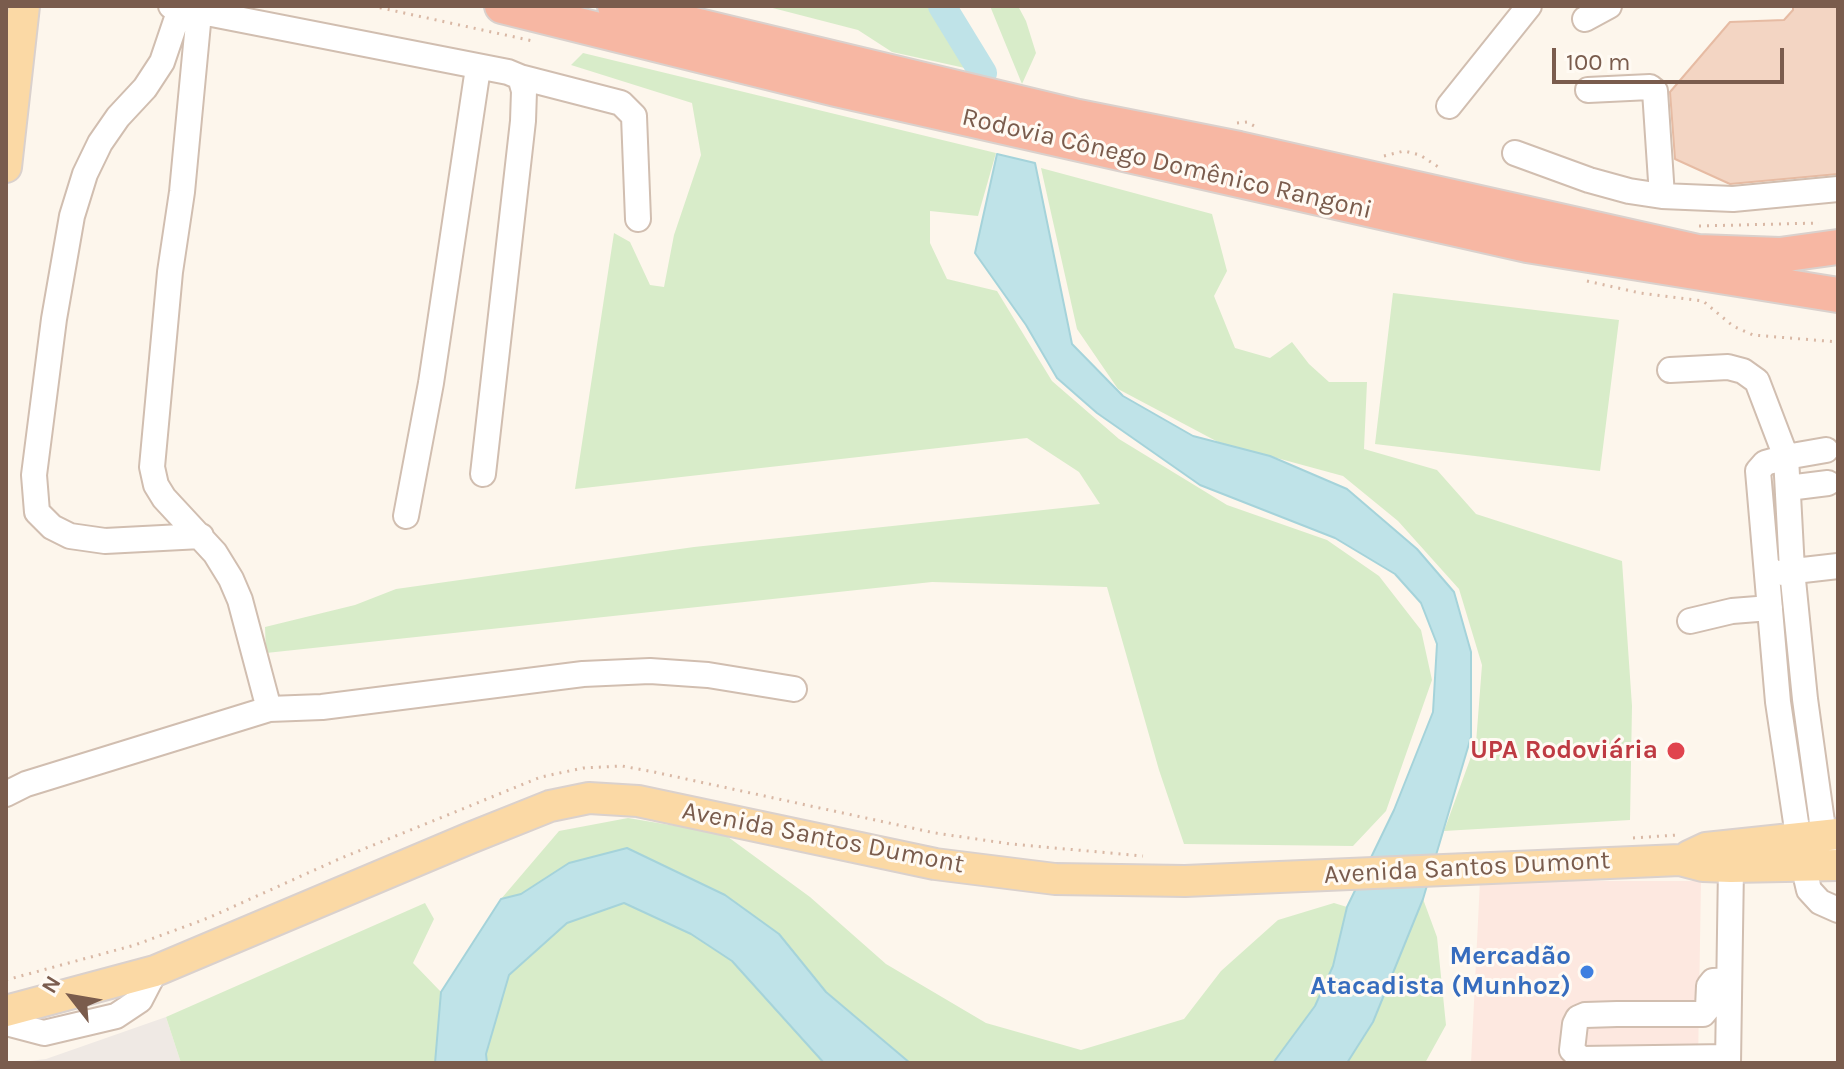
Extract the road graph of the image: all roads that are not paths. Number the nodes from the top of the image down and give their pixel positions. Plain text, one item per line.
1 (502, 6) edge
2 (615, 6) edge
3 (1529, 6) edge
4 (1609, 6) edge
5 (185, 8) edge
6 (29, 14) edge
7 (1585, 19) dead end
8 (478, 68) junction
9 (840, 75) junction
10 (520, 77) junction
11 (1588, 90) dead end
12 (1449, 106) dead end
13 (1075, 130) junction
14 (1515, 153) dead end
15 (6, 167) edge
16 (1838, 189) edge
17 (1662, 196) junction
18 (638, 219) dead end
19 (1838, 247) edge
20 (1838, 295) edge
21 (1670, 370) dead end
22 (1826, 450) dead end
23 (1786, 457) junction
24 (483, 474) dead end
25 (1828, 483) dead end
26 (1788, 488) junction
27 (406, 516) dead end
28 (201, 536) junction
29 (1838, 566) edge
30 (1792, 570) junction
31 (1767, 574) junction
32 (1770, 608) junction
33 (1690, 621) dead end
34 (794, 689) dead end
35 (1805, 699) junction
36 (1778, 702) junction
37 (269, 709) junction
38 (1788, 768) junction
39 (1814, 768) junction
40 (6, 794) edge
41 (1821, 851) edge
42 (1680, 860) junction
43 (1731, 867) junction
44 (1838, 910) edge
45 (155, 971) junction
46 (1729, 980) junction
47 (6, 1011) edge
48 (6, 1023) edge
49 (1728, 1060) edge

1 - 9 highway, Rodovia Cônego Domênico Rangoni
2 - 9 highway, Rodovia Cônego Domênico Rangoni
3 - 12 street
4 - 7 street
5 - 8 street
5 - 28 street
5 - 28 street
6 - 15 main road
8 - 10 street
8 - 27 street
9 - 13 highway, Rodovia Cônego Domênico Rangoni
10 - 18 street
10 - 24 street
11 - 17 street
13 - 19 highway, Rodovia Cônego Domênico Rangoni
13 - 20 highway, Rodovia Cônego Domênico Rangoni
14 - 17 street
16 - 17 street
21 - 23 street
22 - 23 street
23 - 26 street
23 - 31 street
25 - 26 street
26 - 30 street
28 - 37 street
29 - 30 street
30 - 31 street
30 - 35 street
31 - 32 street
32 - 33 street
32 - 36 street
34 - 37 street
35 - 36 street
35 - 39 street
36 - 38 street
37 - 40 street
38 - 39 street
38 - 41 street
39 - 41 street
41 - 42 main road, Avenida Santos Dumont
41 - 43 main road, Avenida Santos Dumont
41 - 44 street
42 - 43 main road, Avenida Santos Dumont
42 - 45 main road, Avenida Santos Dumont
43 - 46 street
45 - 47 main road, Avenida Santos Dumont
45 - 48 street
46 - 49 street
46 - 49 street

